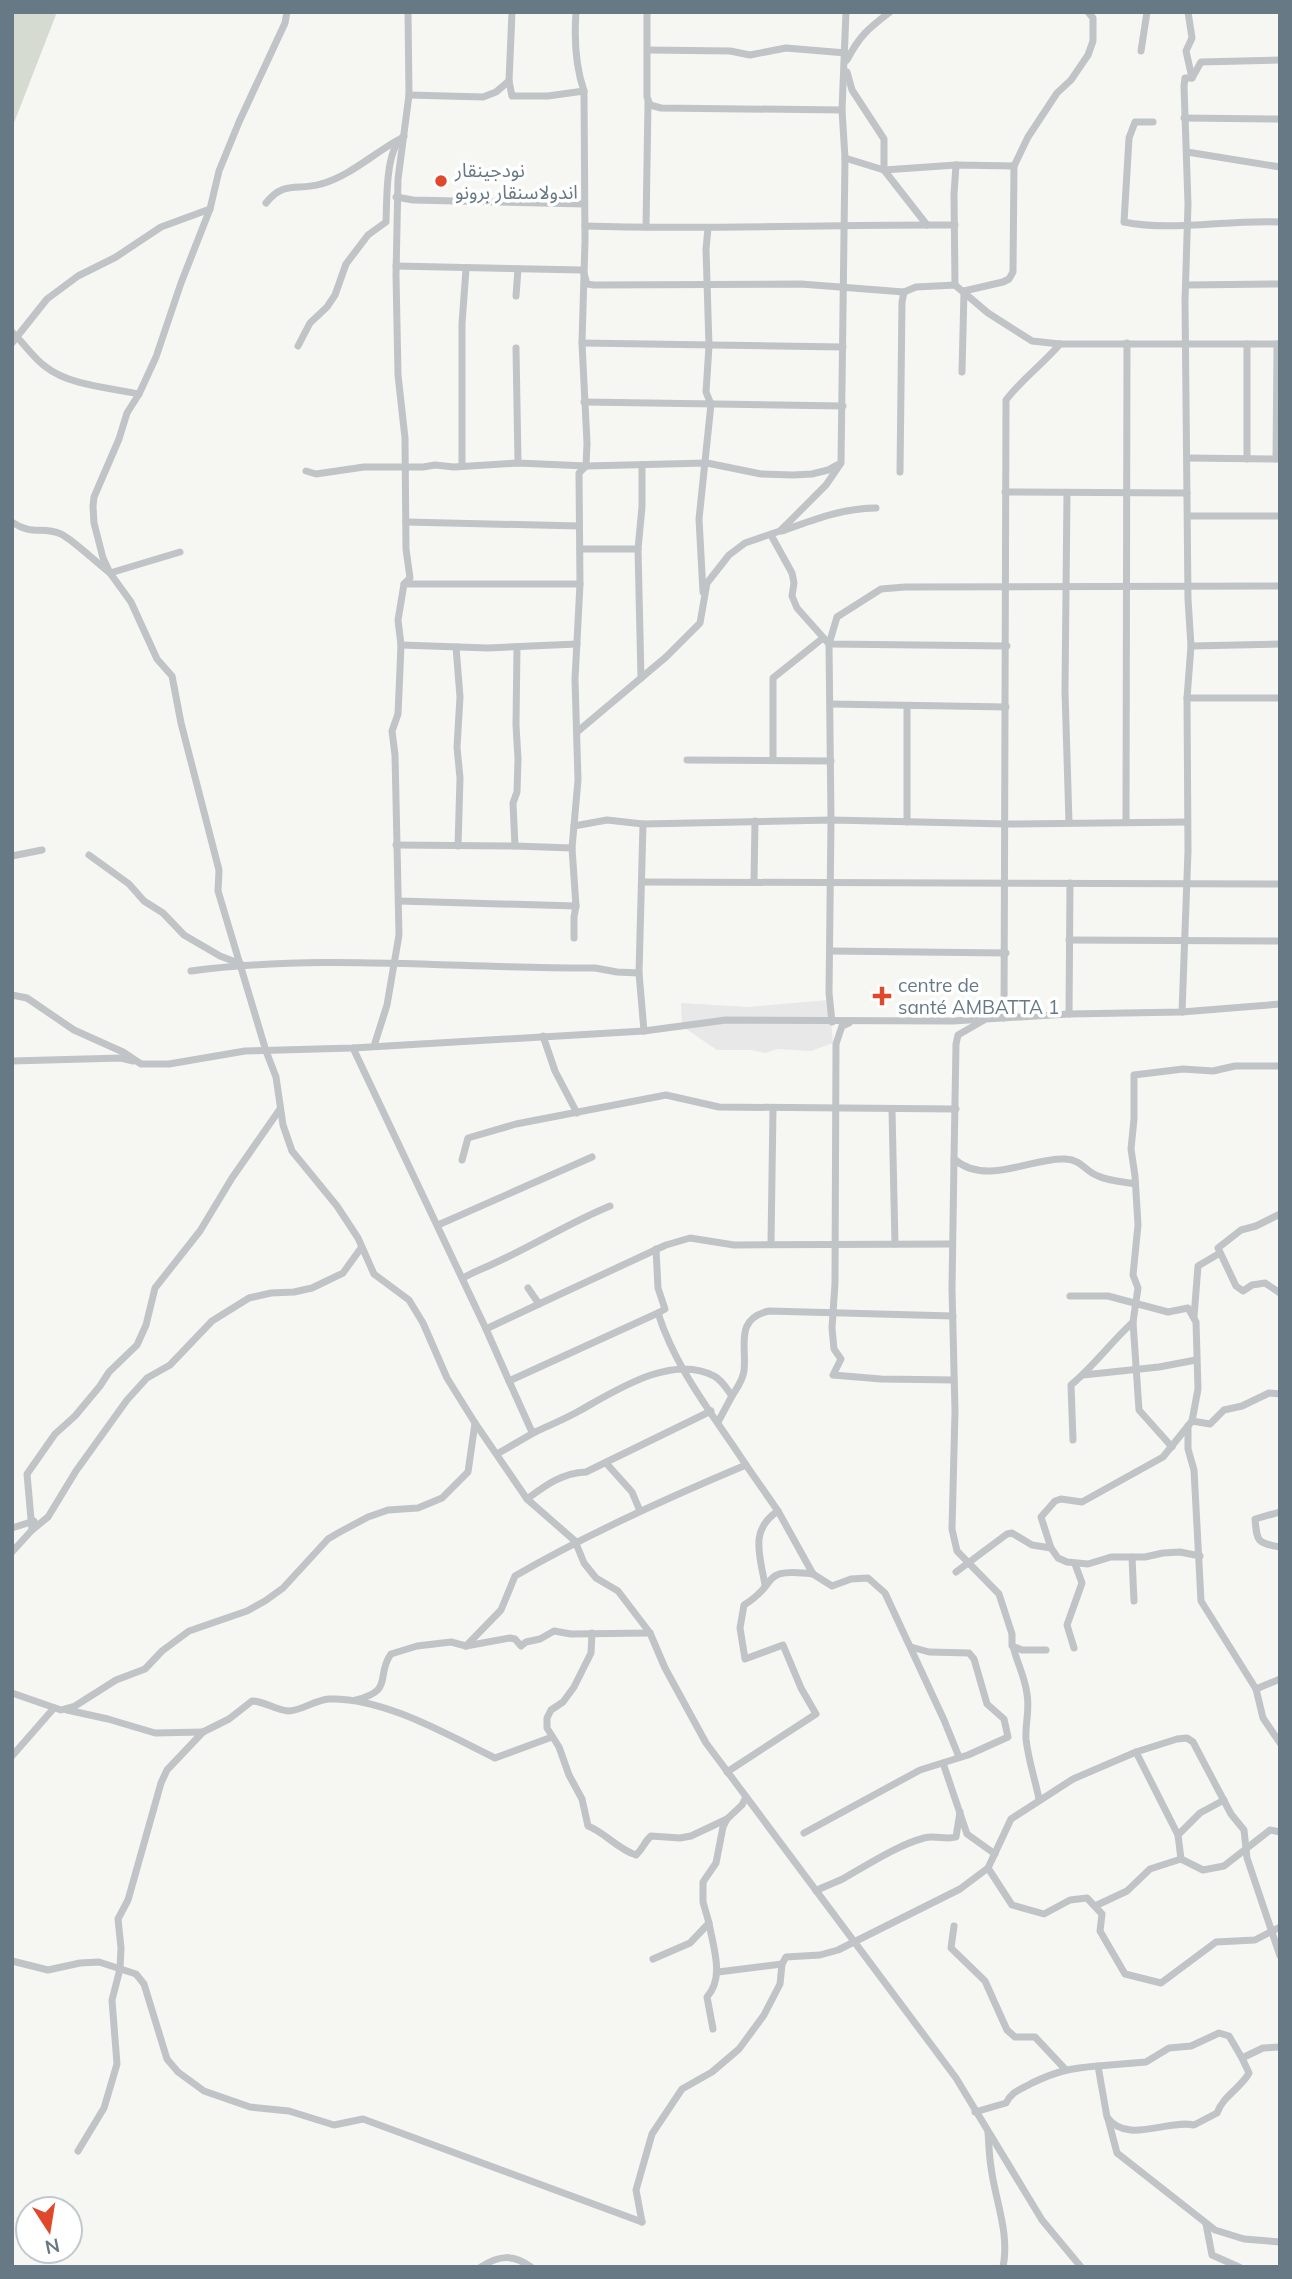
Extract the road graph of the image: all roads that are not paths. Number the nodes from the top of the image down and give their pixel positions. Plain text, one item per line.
1 (287, 12) edge
2 (408, 12) edge
3 (512, 12) edge
4 (576, 12) edge
5 (648, 12) edge
6 (846, 12) edge
7 (890, 12) edge
8 (1088, 12) edge
9 (1147, 12) edge
10 (1188, 12) edge
11 (648, 50) junction
12 (1141, 51) dead end
13 (846, 52) junction
14 (1280, 60) edge
15 (845, 64) junction
16 (1192, 78) junction
17 (509, 80) junction
18 (584, 91) junction
19 (409, 95) junction
20 (648, 102) junction
21 (842, 110) junction
22 (1184, 118) junction
23 (1280, 119) edge
24 (1153, 121) dead end
25 (401, 138) junction
26 (1186, 152) junction
27 (845, 158) junction
28 (956, 165) junction
29 (1014, 166) junction
30 (1280, 167) edge
31 (884, 170) junction
32 (398, 197) junction
33 (388, 198) junction
34 (266, 202) dead end
35 (584, 204) junction
36 (210, 209) junction
37 (1280, 222) edge
38 (845, 225) junction
39 (927, 225) junction
40 (955, 225) junction
41 (1187, 225) junction
42 (585, 226) junction
43 (646, 227) junction
44 (708, 228) junction
45 (396, 266) junction
46 (466, 269) junction
47 (518, 269) junction
48 (583, 270) junction
49 (706, 284) junction
50 (1280, 284) edge
51 (956, 285) junction
52 (1186, 285) junction
53 (844, 287) junction
54 (964, 291) junction
55 (904, 292) junction
56 (516, 296) dead end
57 (14, 337) edge
58 (582, 343) junction
59 (1127, 343) junction
60 (1187, 343) junction
61 (1060, 344) junction
62 (1247, 344) junction
63 (1278, 344) edge
64 (298, 346) dead end
65 (709, 346) junction
66 (843, 347) junction
67 (516, 348) dead end
68 (962, 372) dead end
69 (139, 394) junction
70 (584, 402) junction
71 (711, 404) junction
72 (842, 406) junction
73 (1188, 458) junction
74 (1247, 459) junction
75 (1278, 459) edge
76 (518, 463) junction
77 (707, 463) junction
78 (841, 463) junction
79 (642, 465) junction
80 (405, 466) junction
81 (462, 466) junction
82 (586, 466) junction
83 (306, 471) dead end
84 (900, 472) dead end
85 (1005, 492) junction
86 (1067, 493) junction
87 (1187, 493) junction
88 (1126, 494) junction
89 (876, 508) dead end
90 (1189, 516) junction
91 (1280, 516) edge
92 (12, 522) edge
93 (406, 523) junction
94 (579, 526) junction
95 (780, 531) junction
96 (772, 535) junction
97 (580, 549) junction
98 (638, 549) junction
99 (180, 552) dead end
100 (110, 573) junction
101 (404, 584) junction
102 (580, 584) junction
103 (1188, 585) junction
104 (1006, 586) junction
105 (1128, 586) junction
106 (1280, 586) edge
107 (1066, 587) junction
108 (704, 606) junction
109 (823, 638) junction
110 (577, 644) junction
111 (1280, 644) edge
112 (401, 645) junction
113 (829, 645) junction
114 (1007, 646) junction
115 (1191, 646) junction
116 (517, 647) junction
117 (456, 648) junction
118 (641, 678) junction
119 (1187, 698) junction
120 (1280, 698) edge
121 (831, 704) junction
122 (907, 706) junction
123 (1006, 707) junction
124 (577, 732) junction
125 (687, 760) dead end
126 (773, 760) junction
127 (831, 761) junction
128 (831, 820) junction
129 (755, 821) junction
130 (907, 822) junction
131 (1126, 822) junction
132 (1187, 822) junction
133 (1069, 823) junction
134 (643, 824) junction
135 (1007, 824) junction
136 (574, 825) junction
137 (396, 845) junction
138 (457, 846) junction
139 (515, 846) junction
140 (572, 848) junction
141 (41, 850) dead end
142 (89, 855) dead end
143 (12, 856) edge
144 (754, 881) junction
145 (831, 881) junction
146 (643, 882) junction
147 (1006, 882) junction
148 (1070, 883) junction
149 (1187, 883) junction
150 (1280, 884) edge
151 (399, 901) junction
152 (576, 906) junction
153 (574, 938) dead end
154 (1186, 939) junction
155 (1069, 940) junction
156 (1280, 941) edge
157 (830, 950) junction
158 (1006, 953) junction
159 (396, 963) junction
160 (242, 964) junction
161 (191, 971) dead end
162 (639, 973) junction
163 (12, 995) edge
164 (1280, 1004) edge
165 (1182, 1012) junction
166 (1069, 1014) junction
167 (1004, 1018) junction
168 (986, 1019) junction
169 (832, 1022) junction
170 (857, 1022) junction
171 (643, 1031) junction
172 (543, 1036) junction
173 (374, 1046) junction
174 (353, 1048) junction
175 (266, 1051) junction
176 (14, 1060) edge
177 (141, 1064) junction
178 (1280, 1066) edge
179 (773, 1108) junction
180 (281, 1109) junction
181 (956, 1109) junction
182 (836, 1110) junction
183 (892, 1110) junction
184 (577, 1113) junction
185 (592, 1157) dead end
186 (954, 1159) junction
187 (462, 1160) dead end
188 (1135, 1184) junction
189 (610, 1206) dead end
190 (1280, 1214) edge
191 (438, 1225) junction
192 (772, 1244) junction
193 (834, 1244) junction
194 (895, 1244) junction
195 (953, 1244) junction
196 (361, 1248) junction
197 (656, 1249) junction
198 (1220, 1253) junction
199 (463, 1279) junction
200 (528, 1288) dead end
201 (1280, 1293) edge
202 (1070, 1296) dead end
203 (1136, 1303) junction
204 (539, 1304) junction
205 (658, 1314) junction
206 (834, 1314) junction
207 (953, 1315) junction
208 (1194, 1318) junction
209 (1133, 1322) junction
210 (486, 1329) junction
211 (1196, 1360) junction
212 (682, 1369) junction
213 (1136, 1369) junction
214 (1083, 1375) junction
215 (954, 1380) junction
216 (509, 1381) junction
217 (1280, 1394) edge
218 (732, 1396) junction
219 (710, 1411) junction
220 (718, 1422) junction
221 (475, 1423) junction
222 (1190, 1423) junction
223 (536, 1432) junction
224 (1073, 1440) dead end
225 (1172, 1447) junction
226 (497, 1454) junction
227 (606, 1463) junction
228 (747, 1465) junction
229 (527, 1499) junction
230 (640, 1511) junction
231 (778, 1511) junction
232 (1280, 1512) edge
233 (32, 1526) junction
234 (12, 1528) edge
235 (575, 1541) junction
236 (1280, 1547) edge
237 (1051, 1548) junction
238 (12, 1552) edge
239 (1200, 1556) junction
240 (1132, 1557) junction
241 (970, 1562) junction
242 (1075, 1564) junction
243 (956, 1573) dead end
244 (813, 1574) junction
245 (765, 1586) junction
246 (1134, 1601) dead end
247 (592, 1633) junction
248 (650, 1633) junction
249 (466, 1646) junction
250 (1012, 1646) junction
251 (911, 1647) junction
252 (1074, 1648) dead end
253 (1046, 1650) dead end
254 (1280, 1679) edge
255 (1256, 1689) junction
256 (12, 1693) edge
257 (356, 1700) junction
258 (54, 1708) junction
259 (66, 1710) junction
260 (203, 1732) junction
261 (551, 1737) junction
262 (1280, 1743) edge
263 (1136, 1752) junction
264 (12, 1756) edge
265 (959, 1757) junction
266 (943, 1763) junction
267 (727, 1772) junction
268 (746, 1797) junction
269 (1039, 1799) junction
270 (1224, 1800) junction
271 (960, 1812) junction
272 (727, 1819) junction
273 (1280, 1832) edge
274 (804, 1833) dead end
275 (1178, 1835) junction
276 (1246, 1848) junction
277 (995, 1854) junction
278 (1181, 1859) junction
279 (988, 1868) junction
280 (816, 1891) junction
281 (1095, 1906) junction
282 (709, 1923) junction
283 (954, 1926) dead end
284 (1280, 1927) edge
285 (1271, 1931) junction
286 (855, 1943) junction
287 (1280, 1956) edge
288 (653, 1959) dead end
289 (12, 1961) edge
290 (782, 1964) junction
291 (120, 1969) junction
292 (718, 1972) junction
293 (713, 2029) dead end
294 (1280, 2047) edge
295 (1242, 2058) junction
296 (1098, 2066) junction
297 (1065, 2068) junction
298 (975, 2112) junction
299 (1107, 2117) junction
300 (988, 2130) junction
301 (78, 2151) dead end
302 (1206, 2224) junction
303 (1280, 2242) edge
304 (481, 2267) edge
305 (531, 2267) edge
306 (1003, 2267) edge
307 (1081, 2267) edge
308 (1239, 2267) edge

1 - 36 street
2 - 19 street
3 - 17 street
4 - 18 street
5 - 11 street
6 - 13 street
7 - 15 street
8 - 29 street
9 - 12 street
10 - 16 street
11 - 13 street
11 - 20 street
13 - 15 street
14 - 16 street
15 - 21 street
15 - 31 street
16 - 22 street
17 - 18 street
17 - 19 street
18 - 35 street
19 - 25 street
20 - 21 street
20 - 43 street
21 - 27 street
22 - 23 street
22 - 26 street
24 - 41 street
25 - 32 street
25 - 33 street
25 - 34 street
26 - 30 street
26 - 41 street
27 - 31 street
27 - 38 street
28 - 29 street
28 - 31 street
28 - 40 street
29 - 54 street
31 - 39 street
32 - 33 street
32 - 35 street
32 - 45 street
33 - 64 street
35 - 42 street
36 - 57 street
36 - 69 street
37 - 41 street
38 - 39 street
38 - 44 street
38 - 53 street
39 - 40 street
40 - 51 street
41 - 52 street
42 - 43 street
42 - 48 street
43 - 44 street
44 - 49 street
45 - 46 street
45 - 80 street
46 - 47 street
46 - 81 street
47 - 48 street
47 - 56 street
48 - 49 street
48 - 58 street
49 - 53 street
49 - 65 street
50 - 52 street
51 - 54 street
51 - 55 street
52 - 60 street
53 - 55 street
53 - 66 street
54 - 61 street
54 - 68 street
55 - 84 street
57 - 69 street
58 - 65 street
58 - 70 street
59 - 60 street
59 - 61 street
59 - 88 street
60 - 62 street
60 - 73 street
61 - 85 street
62 - 63 street
62 - 74 street
63 - 75 street
65 - 66 street
65 - 71 street
66 - 72 street
67 - 76 street
69 - 100 street
70 - 71 street
70 - 82 street
71 - 72 street
71 - 77 street
72 - 78 street
73 - 74 street
73 - 87 street
74 - 75 street
76 - 81 street
76 - 82 street
77 - 78 street
77 - 79 street
77 - 108 street
78 - 95 street
79 - 82 street
79 - 98 street
80 - 81 street
80 - 83 street
80 - 93 street
82 - 94 street
85 - 86 street
85 - 104 street
86 - 88 street
86 - 107 street
87 - 88 street
87 - 90 street
88 - 105 street
89 - 95 street
90 - 91 street
90 - 103 street
92 - 100 street
93 - 94 street
93 - 101 street
94 - 97 street
95 - 96 street
96 - 108 street
96 - 109 street
97 - 98 street
97 - 102 street
98 - 118 street
99 - 100 street
100 - 160 street
101 - 102 street
101 - 112 street
102 - 110 street
103 - 105 street
103 - 106 street
103 - 115 street
104 - 107 street
104 - 113 street
104 - 114 street
105 - 107 street
105 - 131 street
107 - 133 street
108 - 118 street
109 - 113 street
109 - 126 street
110 - 116 street
110 - 124 street
111 - 115 street
112 - 117 street
112 - 137 street
113 - 114 street
113 - 121 street
114 - 123 street
115 - 119 street
116 - 117 street
116 - 139 street
117 - 138 street
118 - 124 street
119 - 120 street
119 - 132 street
121 - 122 street
121 - 127 street
122 - 123 street
122 - 130 street
123 - 135 street
124 - 136 street
125 - 126 street
126 - 127 street
127 - 128 street
128 - 129 street
128 - 130 street
128 - 145 street
129 - 134 street
129 - 144 street
130 - 135 street
131 - 132 street
131 - 133 street
132 - 149 street
133 - 135 street
134 - 136 street
134 - 146 street
135 - 147 street
136 - 140 street
137 - 138 street
137 - 151 street
138 - 139 street
139 - 140 street
140 - 152 street
141 - 143 street
142 - 160 street
144 - 145 street
144 - 146 street
145 - 147 street
145 - 157 street
146 - 162 street
147 - 148 street
147 - 158 street
148 - 149 street
148 - 155 street
149 - 150 street
149 - 154 street
151 - 152 street
151 - 159 street
152 - 153 street
154 - 155 street
154 - 156 street
154 - 165 street
155 - 166 street
157 - 158 street
157 - 169 street
158 - 167 street
159 - 160 street
159 - 162 street
159 - 173 street
160 - 161 street
160 - 175 street
162 - 171 street
163 - 177 street
164 - 165 street
165 - 166 street
166 - 167 street
167 - 168 street
168 - 170 street
168 - 181 street
169 - 170 street
169 - 171 street
170 - 182 street
171 - 172 street
172 - 173 street
172 - 184 street
173 - 174 street
174 - 175 street
174 - 191 street
175 - 177 street
175 - 180 street
176 - 177 street
178 - 188 street
179 - 182 street
179 - 184 street
179 - 192 street
180 - 196 street
180 - 233 street
181 - 183 street
181 - 186 street
182 - 183 street
182 - 193 street
183 - 194 street
184 - 187 street
185 - 191 street
186 - 188 street
186 - 195 street
188 - 203 street
189 - 199 street
190 - 198 street
191 - 199 street
192 - 193 street
192 - 197 street
193 - 194 street
193 - 206 street
194 - 195 street
195 - 207 street
196 - 221 street
196 - 233 street
197 - 204 street
197 - 205 street
198 - 201 street
198 - 208 street
199 - 210 street
200 - 204 street
202 - 203 street
203 - 208 street
203 - 209 street
204 - 210 street
205 - 212 street
205 - 216 street
206 - 207 street
206 - 215 street
206 - 218 street
207 - 215 street
208 - 211 street
209 - 213 street
209 - 214 street
210 - 216 street
211 - 213 street
211 - 222 street
212 - 218 street
212 - 219 street
212 - 223 street
213 - 214 street
213 - 225 street
214 - 224 street
215 - 241 street
216 - 223 street
217 - 222 street
218 - 220 street
219 - 220 street
219 - 227 street
220 - 228 street
221 - 226 street
221 - 259 street
222 - 225 street
222 - 239 street
223 - 226 street
225 - 237 street
226 - 229 street
227 - 229 street
227 - 230 street
228 - 230 street
228 - 231 street
229 - 235 street
230 - 235 street
231 - 244 street
231 - 245 street
232 - 236 street
233 - 234 street
233 - 238 street
235 - 248 street
235 - 249 street
237 - 241 street
237 - 242 street
239 - 240 street
239 - 255 street
240 - 242 street
240 - 246 street
241 - 243 street
241 - 250 street
242 - 252 street
244 - 245 street
244 - 251 street
245 - 267 street
247 - 248 street
247 - 249 street
247 - 261 street
248 - 267 street
249 - 257 street
250 - 253 street
250 - 269 street
251 - 265 street
251 - 265 street
254 - 255 street
255 - 262 street
256 - 258 street
257 - 260 street
257 - 261 street
258 - 259 street
258 - 264 street
259 - 260 street
260 - 291 street
261 - 272 street
263 - 269 street
263 - 270 street
263 - 275 street
265 - 266 street
266 - 271 street
266 - 274 street
267 - 268 street
268 - 272 street
268 - 280 street
269 - 277 street
270 - 275 street
270 - 276 street
271 - 277 street
271 - 280 street
272 - 282 street
273 - 276 street
275 - 278 street
276 - 278 street
276 - 285 street
277 - 279 street
278 - 281 street
279 - 281 street
279 - 286 street
280 - 286 street
281 - 285 street
282 - 288 street
282 - 292 street
283 - 297 street
284 - 285 street
285 - 287 street
286 - 290 street
286 - 298 street
289 - 291 street
290 - 291 street
290 - 292 street
291 - 301 street
292 - 293 street
294 - 295 street
295 - 296 street
295 - 299 street
296 - 297 street
296 - 299 street
297 - 298 street
298 - 300 street
299 - 302 street
300 - 306 street
300 - 307 street
302 - 303 street
302 - 308 street
304 - 305 street

